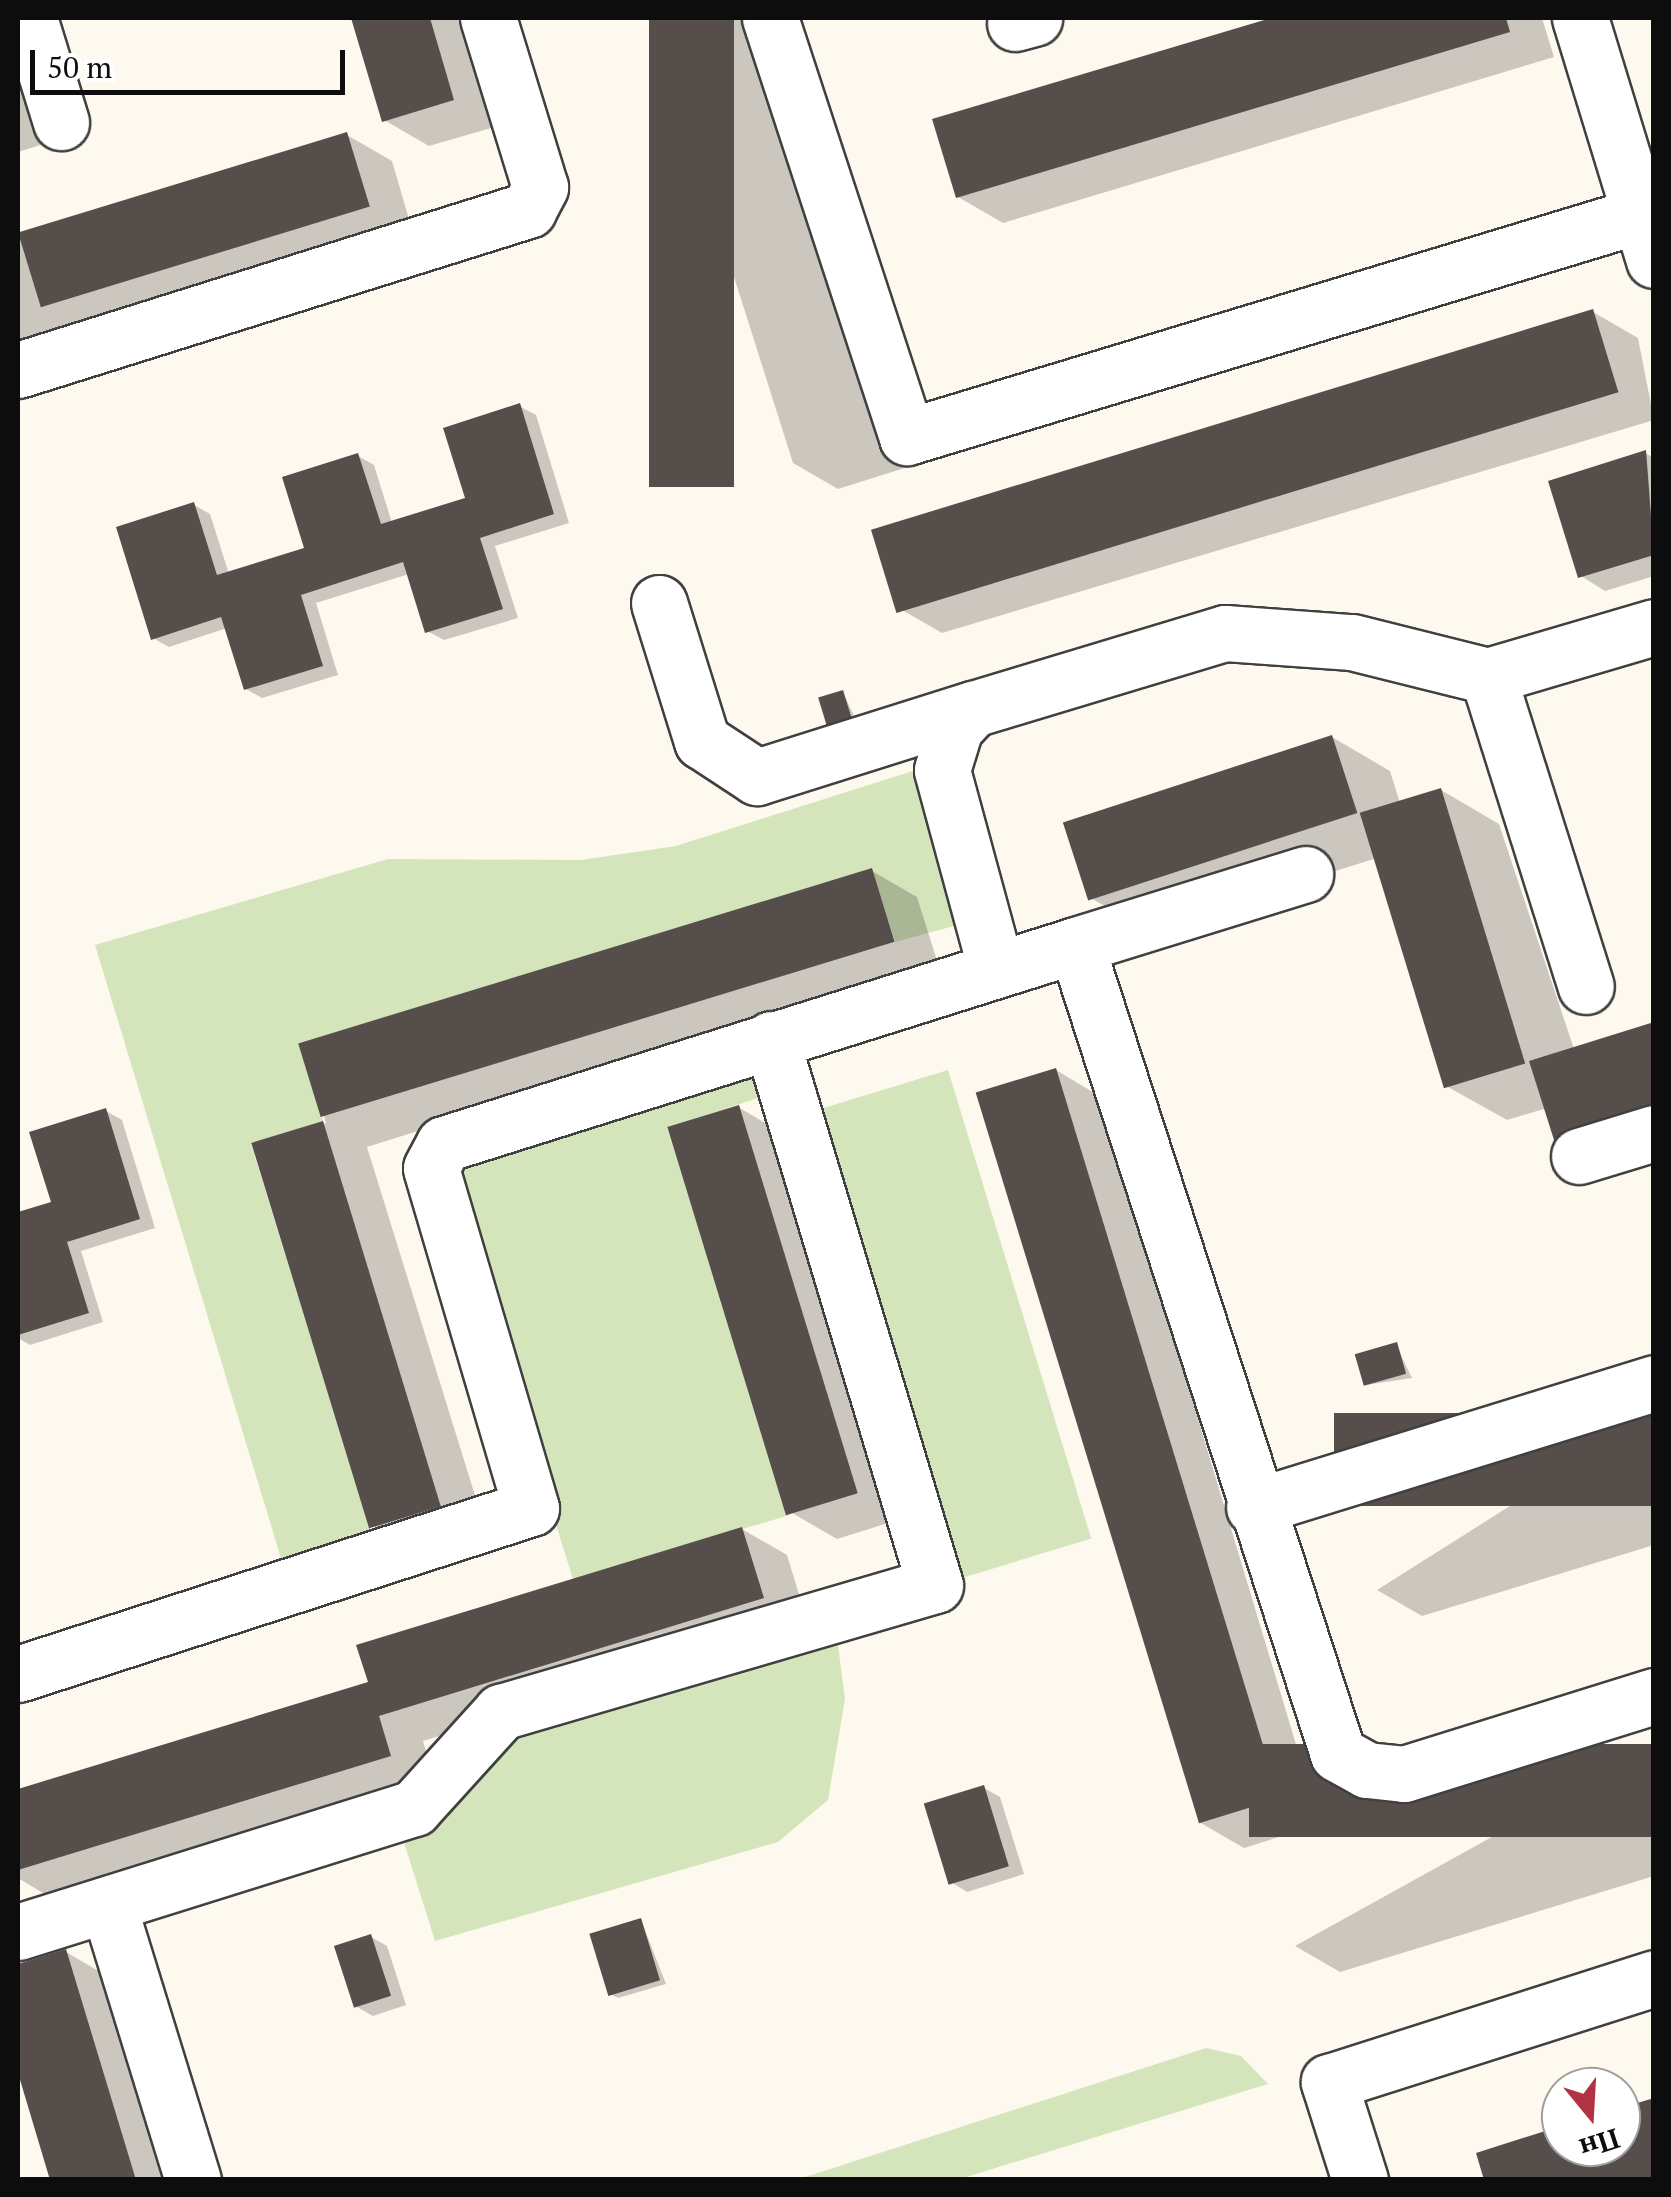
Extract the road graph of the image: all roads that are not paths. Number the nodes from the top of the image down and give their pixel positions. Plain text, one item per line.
1 (29, 18) edge
2 (488, 18) edge
3 (770, 18) edge
4 (1580, 18) edge
5 (61, 122) dead end
6 (1647, 237) edge
7 (18, 370) edge
8 (658, 602) dead end
9 (1654, 627) edge
10 (1488, 676) junction
11 (973, 708) junction
12 (1305, 874) dead end
13 (1076, 944) junction
14 (996, 969) junction
15 (1586, 986) dead end
16 (771, 1039) junction
17 (1654, 1133) edge
18 (1579, 1156) dead end
19 (1654, 1383) edge
20 (1254, 1507) junction
21 (18, 1674) edge
22 (1654, 1696) edge
23 (108, 1904) junction
24 (18, 1932) edge
25 (1654, 1978) edge
26 (192, 2180) edge
27 (1360, 2180) edge

1 - 5 lane
2 - 7 lane
3 - 6 lane
4 - 6 lane
8 - 11 lane
9 - 10 lane
10 - 11 lane
10 - 15 lane
11 - 14 lane
12 - 13 lane
13 - 14 lane
13 - 20 lane
14 - 16 lane
16 - 21 lane
16 - 23 lane
17 - 18 lane
19 - 20 lane
20 - 22 lane
23 - 24 lane
23 - 26 lane
25 - 27 lane

